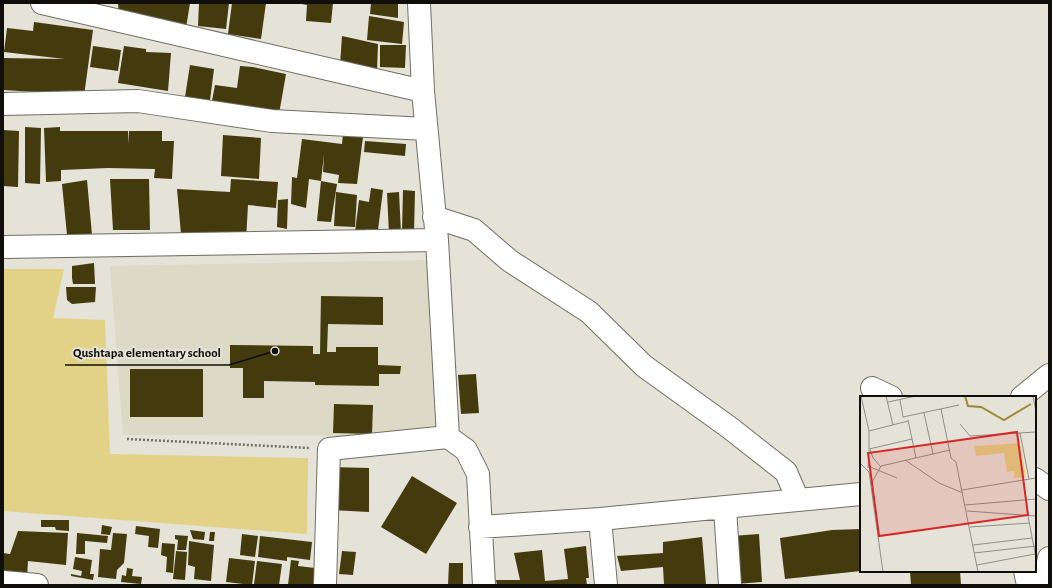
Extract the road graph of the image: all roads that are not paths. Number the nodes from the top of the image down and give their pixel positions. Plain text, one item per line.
1 (42, 3) edge
2 (419, 3) edge
3 (422, 91) junction
4 (3, 104) edge
5 (426, 129) junction
6 (434, 217) junction
7 (437, 240) junction
8 (3, 247) edge
9 (1049, 375) edge
10 (1023, 396) edge
11 (448, 437) junction
12 (1036, 480) edge
13 (1049, 489) edge
14 (860, 494) edge
15 (798, 500) junction
16 (725, 508) junction
17 (600, 519) junction
18 (480, 527) junction
19 (1049, 558) edge
20 (1026, 572) edge
21 (3, 582) edge
22 (37, 585) edge
23 (325, 585) edge
24 (484, 585) edge
25 (606, 585) edge
26 (730, 585) edge
27 (1028, 585) edge
28 (1043, 585) edge

1 - 3 street
2 - 3 street
3 - 5 street
4 - 5 street
5 - 6 street
6 - 7 street
6 - 15 street
7 - 8 street
7 - 11 street
9 - 10 street
11 - 18 street
11 - 23 street
12 - 13 street
14 - 15 street
15 - 16 street
16 - 17 street
16 - 26 street
17 - 18 street
17 - 25 street
18 - 24 street
19 - 28 street
20 - 27 street
21 - 22 street

